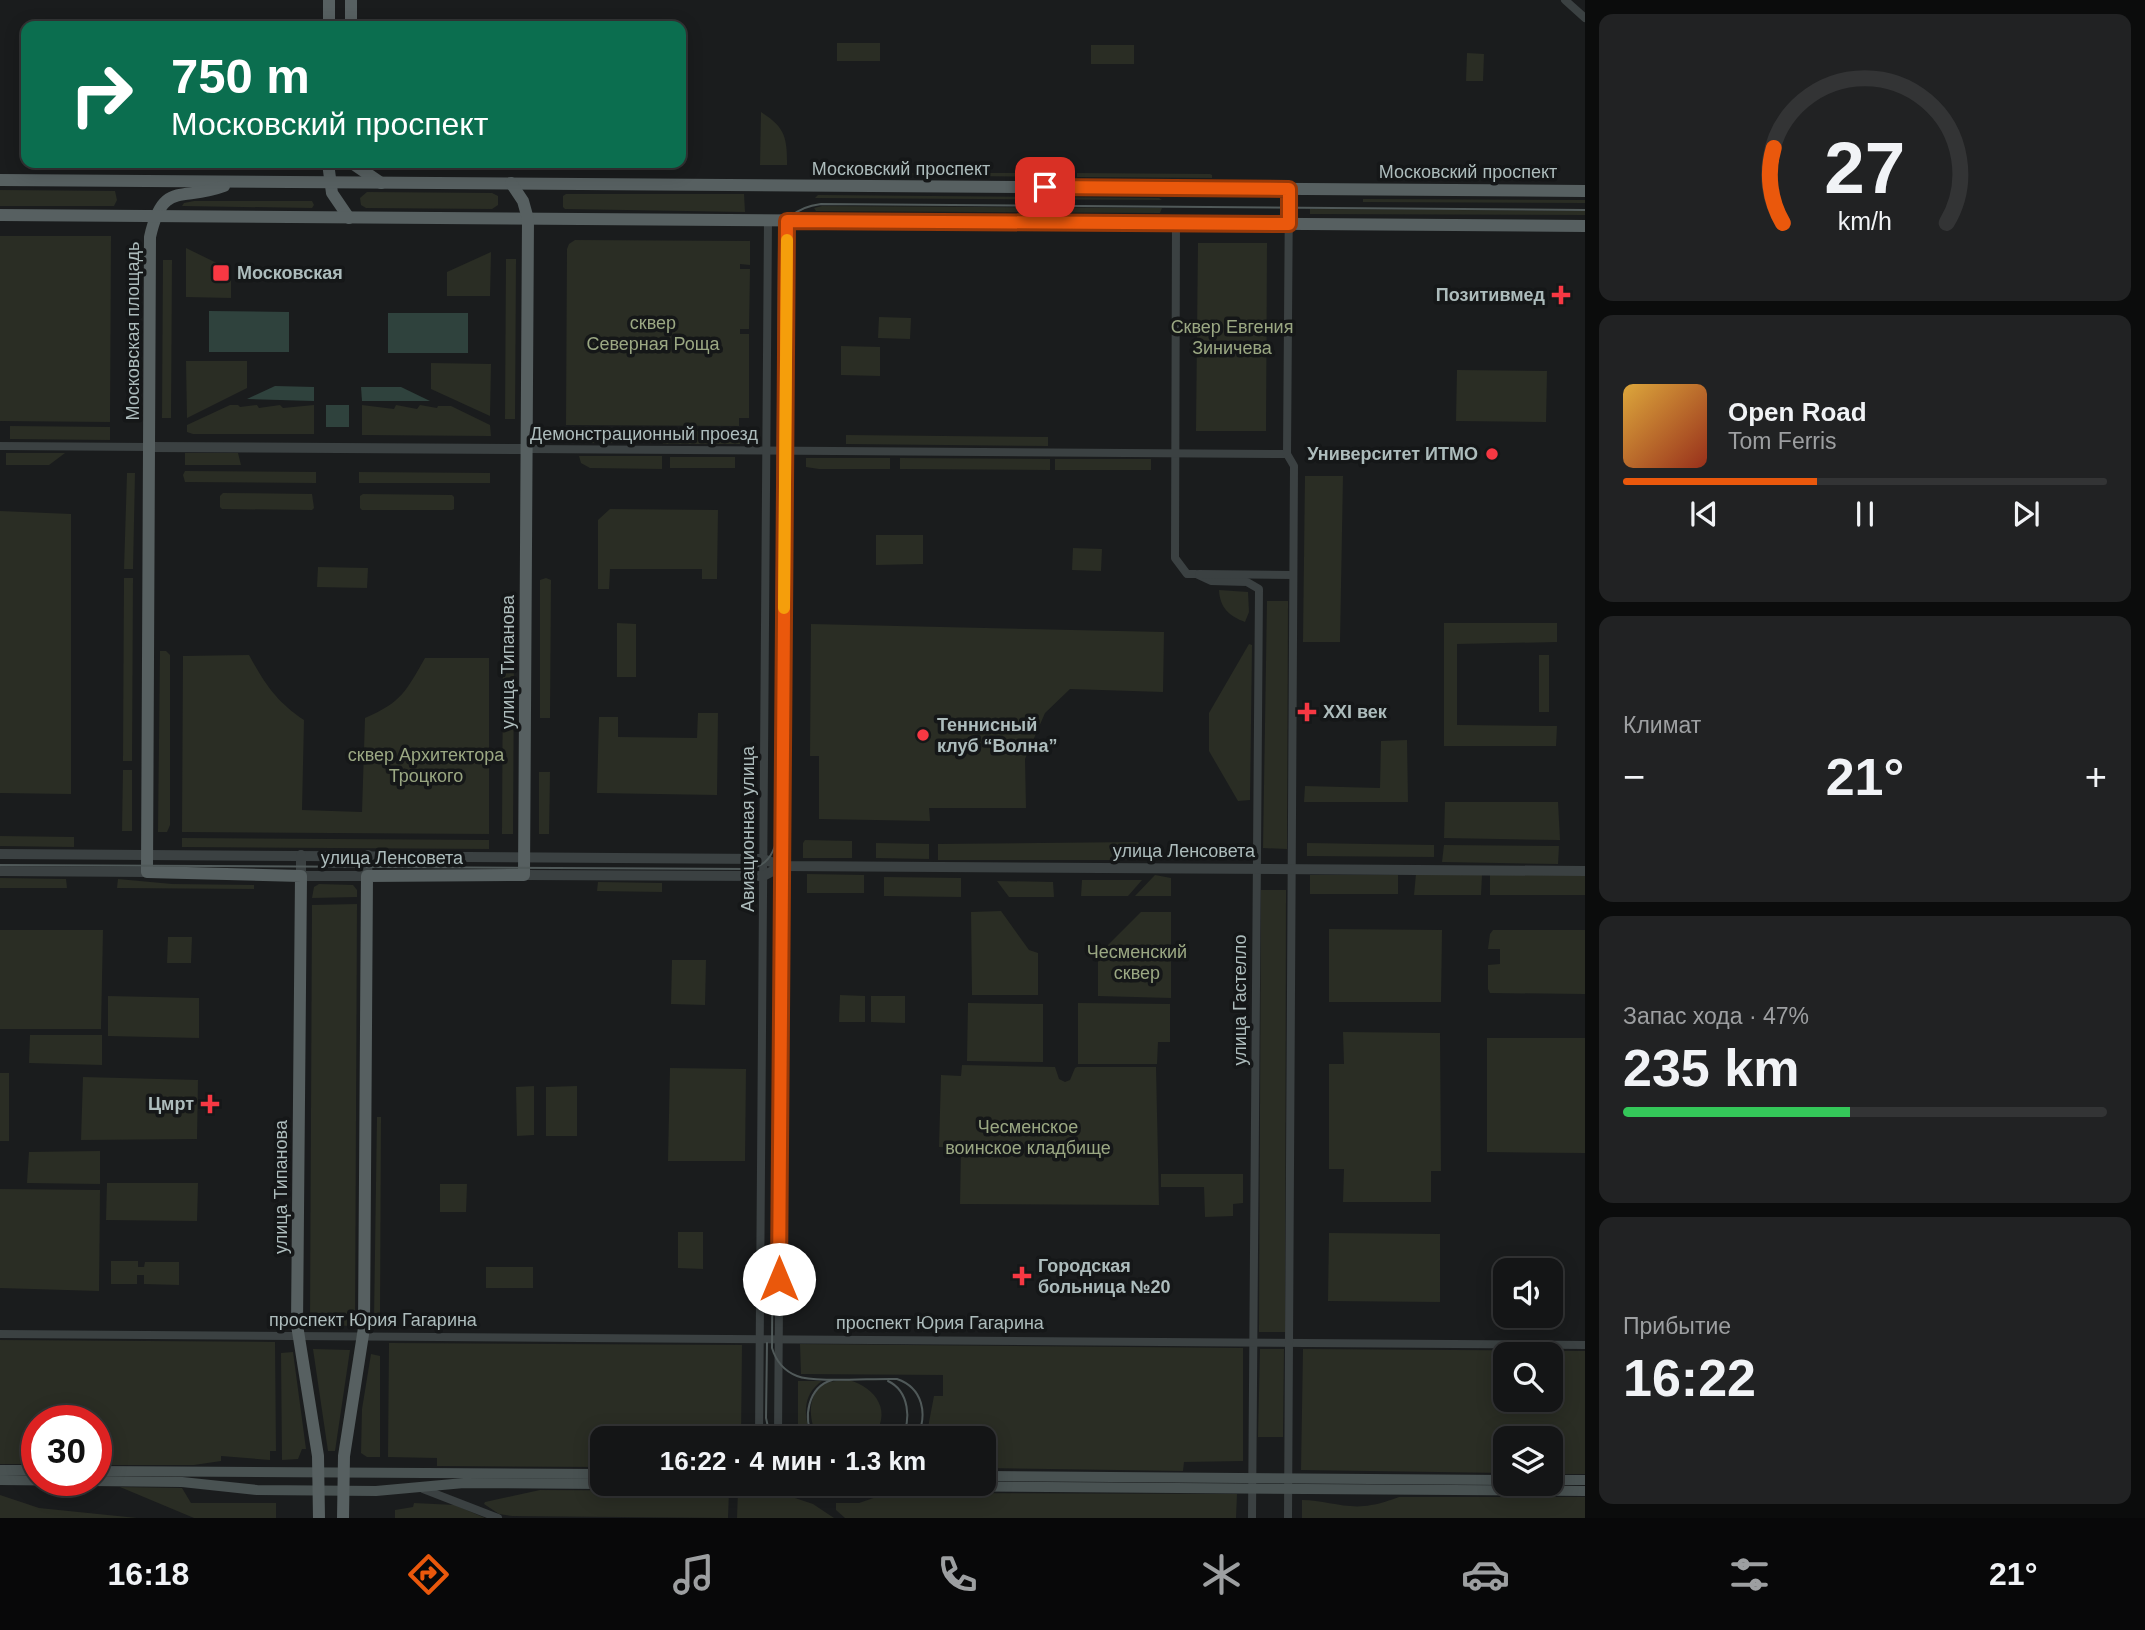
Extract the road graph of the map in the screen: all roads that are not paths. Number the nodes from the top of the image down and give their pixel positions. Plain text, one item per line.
1 (329, 0) edge
2 (351, 0) edge
3 (1565, 0) edge
4 (1585, 18) edge
5 (329, 21) edge
6 (351, 21) edge
7 (328, 168) edge
8 (359, 168) edge
9 (0, 180) edge
10 (231, 183) junction
11 (330, 183) junction
12 (381, 183) junction
13 (511, 183) junction
14 (1289, 189) junction
15 (1585, 191) edge
16 (0, 215) edge
17 (155, 217) junction
18 (349, 218) junction
19 (528, 219) junction
20 (768, 220) junction
21 (787, 221) junction
22 (1176, 223) junction
23 (1289, 224) junction
24 (1585, 226) edge
25 (0, 446) edge
26 (150, 447) junction
27 (527, 449) junction
28 (766, 450) junction
29 (785, 451) junction
30 (1175, 453) junction
31 (1287, 454) junction
32 (1196, 574) junction
33 (1293, 575) junction
34 (0, 854) edge
35 (147, 855) junction
36 (301, 855) junction
37 (368, 855) junction
38 (524, 857) junction
39 (763, 859) junction
40 (782, 866) junction
41 (1257, 869) junction
42 (1292, 869) junction
43 (1585, 871) edge
44 (0, 872) edge
45 (147, 872) junction
46 (524, 875) junction
47 (301, 876) junction
48 (368, 876) junction
49 (763, 876) junction
50 (0, 1334) edge
51 (300, 1337) junction
52 (362, 1338) junction
53 (760, 1339) junction
54 (779, 1339) junction
55 (1254, 1342) junction
56 (1289, 1343) junction
57 (1585, 1345) edge
58 (759, 1426) edge
59 (778, 1426) edge
60 (0, 1470) edge
61 (21, 1470) edge
62 (112, 1471) edge
63 (319, 1472) junction
64 (344, 1472) junction
65 (590, 1474) edge
66 (996, 1476) edge
67 (0, 1480) edge
68 (1493, 1480) edge
69 (1563, 1480) edge
70 (1585, 1480) edge
71 (1253, 1483) junction
72 (1289, 1483) junction
73 (590, 1484) edge
74 (996, 1484) edge
75 (420, 1488) junction
76 (320, 1490) junction
77 (343, 1490) junction
78 (1585, 1490) edge
79 (319, 1518) edge
80 (343, 1518) edge
81 (498, 1518) edge
82 (1252, 1518) edge
83 (1288, 1518) edge

1 - 5 main road
2 - 6 main road
3 - 4 street
7 - 11 main road
8 - 12 main road
9 - 10 main road, Московский проспект
10 - 11 main road, Московский проспект
10 - 17 main road, Московский проспект
11 - 12 main road, Московский проспект
11 - 18 main road
12 - 13 main road, Московский проспект
13 - 14 main road, Московский проспект
13 - 19 main road
14 - 15 main road, Московский проспект
14 - 23 street
16 - 17 main road
17 - 18 main road
17 - 26 main road, Московская площадь
18 - 19 main road
19 - 20 main road
19 - 27 main road
20 - 21 main road
20 - 28 street, Авиационная улица
21 - 22 main road
21 - 29 street, Авиационная улица
22 - 23 main road
22 - 30 street
23 - 24 main road
23 - 31 street
25 - 26 street, Демонстрационный проезд
26 - 27 street, Демонстрационный проезд
26 - 35 main road
27 - 28 street, Демонстрационный проезд
27 - 38 main road, улица Типанова
28 - 29 street, Демонстрационный проезд
28 - 39 street, Авиационная улица
29 - 30 street, Демонстрационный проезд
29 - 40 street, Авиационная улица
30 - 31 street, Демонстрационный проезд
30 - 32 street
31 - 33 street
32 - 33 street
32 - 41 street, улица Гастелло
33 - 42 street
34 - 35 street, улица Ленсовета
35 - 36 street, улица Ленсовета
35 - 45 main road
36 - 37 street, улица Ленсовета
36 - 47 street, улица Типанова
37 - 38 street, улица Ленсовета
37 - 48 street
38 - 39 street, улица Ленсовета
38 - 46 main road, улица Типанова
39 - 40 street, улица Ленсовета
39 - 49 street, Авиационная улица
40 - 41 street, улица Ленсовета
40 - 49 street, улица Ленсовета
40 - 54 street, Авиационная улица
41 - 42 street, улица Ленсовета
41 - 55 street, улица Гастелло
42 - 43 street, улица Ленсовета
42 - 56 street
44 - 45 street, улица Ленсовета
45 - 47 main road, улица Ленсовета
46 - 48 main road, улица Ленсовета
46 - 49 street, улица Ленсовета
47 - 48 street, улица Ленсовета
47 - 51 main road, улица Типанова
48 - 52 main road
49 - 53 street, Авиационная улица
50 - 51 street, проспект Юрия Гагарина
51 - 52 street, проспект Юрия Гагарина
51 - 63 main road, улица Типанова
52 - 53 street, проспект Юрия Гагарина
52 - 64 main road
53 - 54 street, проспект Юрия Гагарина
53 - 58 street, Авиационная улица
54 - 55 street, проспект Юрия Гагарина
54 - 59 street, Авиационная улица
55 - 56 street, проспект Юрия Гагарина
55 - 71 street, улица Гастелло
56 - 57 street, проспект Юрия Гагарина
56 - 72 street
60 - 61 main road
62 - 63 main road
63 - 64 main road
63 - 76 main road, улица Типанова
64 - 65 main road
64 - 77 main road
66 - 71 main road
67 - 76 main road
68 - 72 main road
69 - 70 main road
71 - 72 main road
71 - 74 main road
71 - 82 street
72 - 78 main road
72 - 83 street
73 - 75 main road
75 - 77 main road
75 - 81 street
76 - 77 main road
76 - 79 main road, улица Типанова
77 - 80 main road

